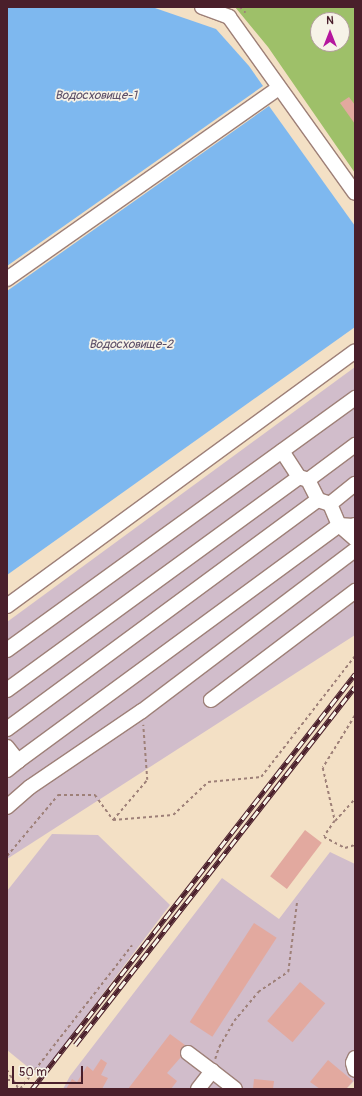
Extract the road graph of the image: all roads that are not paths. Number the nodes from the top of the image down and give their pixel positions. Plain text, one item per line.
1 (202, 7) edge
2 (279, 88) junction
3 (355, 193) edge
4 (7, 279) edge
5 (355, 351) edge
6 (355, 398) edge
7 (355, 445) edge
8 (282, 451) junction
9 (303, 479) junction
10 (355, 484) edge
11 (324, 502) junction
12 (339, 525) junction
13 (355, 525) edge
14 (355, 539) edge
15 (355, 550) edge
16 (355, 591) edge
17 (7, 606) edge
18 (7, 650) edge
19 (7, 690) edge
20 (210, 700) dead end
21 (7, 729) edge
22 (7, 747) edge
23 (18, 761) junction
24 (7, 770) edge
25 (7, 807) edge
26 (188, 1053) dead end
27 (355, 1058) edge
28 (355, 1070) edge
29 (212, 1071) junction
30 (198, 1089) edge
31 (235, 1089) edge

1 - 2 lane
2 - 3 lane
2 - 4 lane
5 - 17 lane
6 - 8 lane
7 - 9 lane
8 - 9 lane
8 - 18 lane
9 - 11 lane
9 - 19 lane
10 - 11 lane
11 - 12 lane
11 - 21 lane
12 - 13 lane
12 - 14 lane
12 - 23 lane
15 - 25 lane
16 - 20 lane
22 - 23 lane
23 - 24 lane
26 - 29 lane
27 - 28 lane
29 - 30 lane
29 - 31 lane

